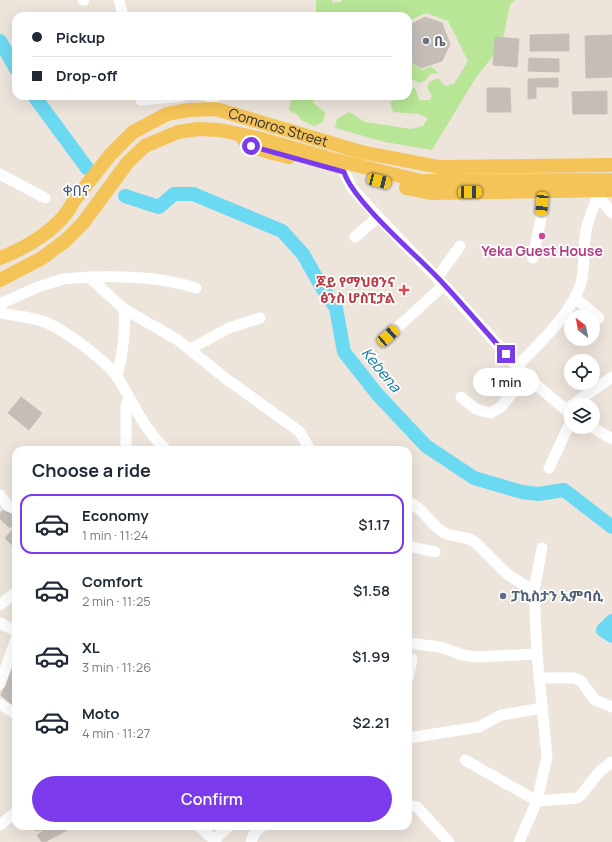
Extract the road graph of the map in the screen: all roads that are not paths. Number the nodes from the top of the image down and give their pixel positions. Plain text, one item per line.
1 (119, 0) edge
2 (122, 12) edge
3 (212, 100) edge
4 (216, 109) junction
5 (240, 135) junction
6 (612, 165) edge
7 (344, 172) junction
8 (0, 174) edge
9 (612, 180) edge
10 (544, 190) junction
11 (603, 192) edge
12 (45, 198) dead end
13 (612, 213) edge
14 (378, 217) junction
15 (356, 236) dead end
16 (460, 246) dead end
17 (0, 258) edge
18 (533, 258) dead end
19 (89, 277) junction
20 (0, 280) edge
21 (441, 281) junction
22 (196, 288) dead end
23 (575, 298) junction
24 (0, 304) edge
25 (124, 309) junction
26 (589, 310) edge
27 (0, 313) edge
28 (260, 318) dead end
29 (388, 336) dead end
30 (190, 349) junction
31 (517, 366) junction
32 (117, 376) junction
33 (526, 376) junction
34 (612, 377) edge
35 (461, 397) dead end
36 (129, 398) junction
37 (584, 398) edge
38 (564, 404) edge
39 (600, 432) edge
40 (565, 434) edge
41 (612, 439) edge
42 (126, 446) edge
43 (162, 446) edge
44 (308, 446) edge
45 (550, 468) dead end
46 (0, 495) edge
47 (412, 504) edge
48 (12, 508) edge
49 (412, 547) edge
50 (542, 548) dead end
51 (435, 552) dead end
52 (534, 591) junction
53 (12, 595) edge
54 (0, 605) edge
55 (0, 623) edge
56 (12, 628) edge
57 (412, 644) edge
58 (12, 650) edge
59 (537, 654) junction
60 (540, 678) junction
61 (0, 684) edge
62 (0, 704) edge
63 (543, 708) junction
64 (612, 708) edge
65 (12, 712) edge
66 (412, 737) edge
67 (465, 760) dead end
68 (612, 762) edge
69 (537, 801) junction
70 (412, 806) edge
71 (12, 815) edge
72 (0, 825) edge
73 (203, 830) edge
74 (225, 830) edge
75 (258, 830) edge
76 (215, 841) edge
77 (251, 842) edge
78 (449, 842) edge
79 (519, 842) edge

1 - 2 street
3 - 4 street
4 - 6 main road, Comoros Street
4 - 17 main road, Comoros Street
5 - 7 main road
5 - 9 main road, Comoros Street
5 - 20 main road, Comoros Street
7 - 10 main road
7 - 14 street
8 - 12 street
10 - 11 main road
10 - 18 street
11 - 13 street
11 - 23 street
14 - 15 street
14 - 21 street
16 - 21 street
19 - 22 street
19 - 24 street
19 - 25 street
21 - 29 street
21 - 31 street
23 - 26 street
23 - 31 street
25 - 30 street
25 - 32 street
27 - 32 street
28 - 30 street
30 - 44 street
31 - 33 street
32 - 36 street
33 - 35 street
33 - 38 street
34 - 37 street
36 - 42 street
36 - 43 street
39 - 41 street
40 - 45 street
46 - 48 street
47 - 52 street
49 - 51 street
50 - 52 street
52 - 59 street
53 - 54 street
55 - 56 street
57 - 59 street
58 - 61 street
59 - 60 street
60 - 63 street
60 - 64 street
62 - 65 street
63 - 66 street
63 - 69 street
67 - 69 street
68 - 69 street
69 - 79 street
70 - 78 street
71 - 72 street
73 - 76 street
74 - 76 street
75 - 77 street

